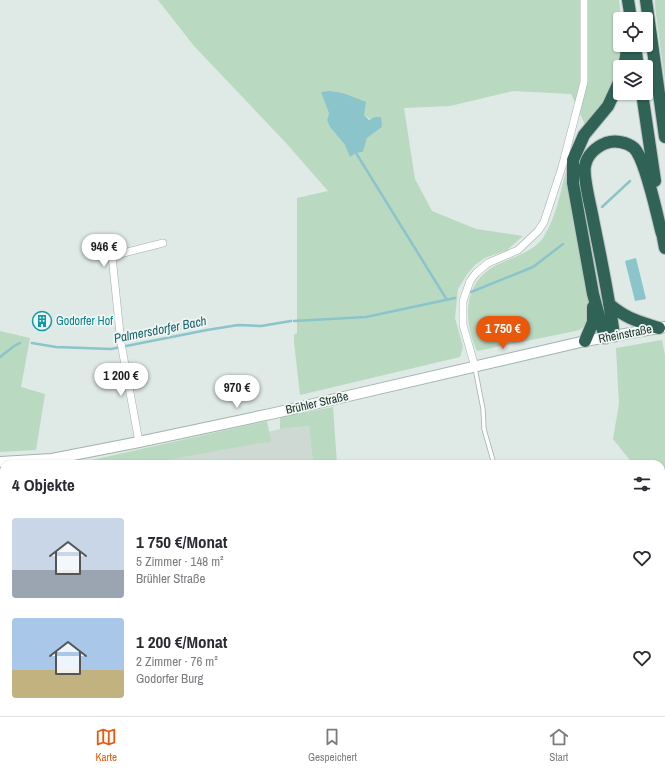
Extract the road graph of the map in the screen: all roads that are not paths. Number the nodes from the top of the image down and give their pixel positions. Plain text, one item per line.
1 (584, 0) edge
2 (646, 0) edge
3 (628, 1) edge
4 (628, 12) edge
5 (630, 12) edge
6 (613, 95) edge
7 (643, 100) edge
8 (665, 137) edge
9 (662, 234) junction
10 (163, 243) dead end
11 (665, 248) edge
12 (593, 294) junction
13 (609, 304) junction
14 (662, 327) edge
15 (609, 337) junction
16 (585, 342) junction
17 (474, 367) junction
18 (139, 442) junction
19 (35, 460) edge
20 (493, 460) edge

1 - 17 street
2 - 8 highway
3 - 4 highway
3 - 5 highway
6 - 12 highway
7 - 9 highway
9 - 11 highway
9 - 13 highway
10 - 18 street
12 - 15 highway
12 - 16 highway
13 - 14 highway
13 - 15 highway
14 - 15 main road, Rheinstraße
15 - 16 main road, Rheinstraße
16 - 17 main road, Brühler Straße
17 - 18 main road, Brühler Straße
17 - 20 lane
18 - 19 main road, Brühler Straße

